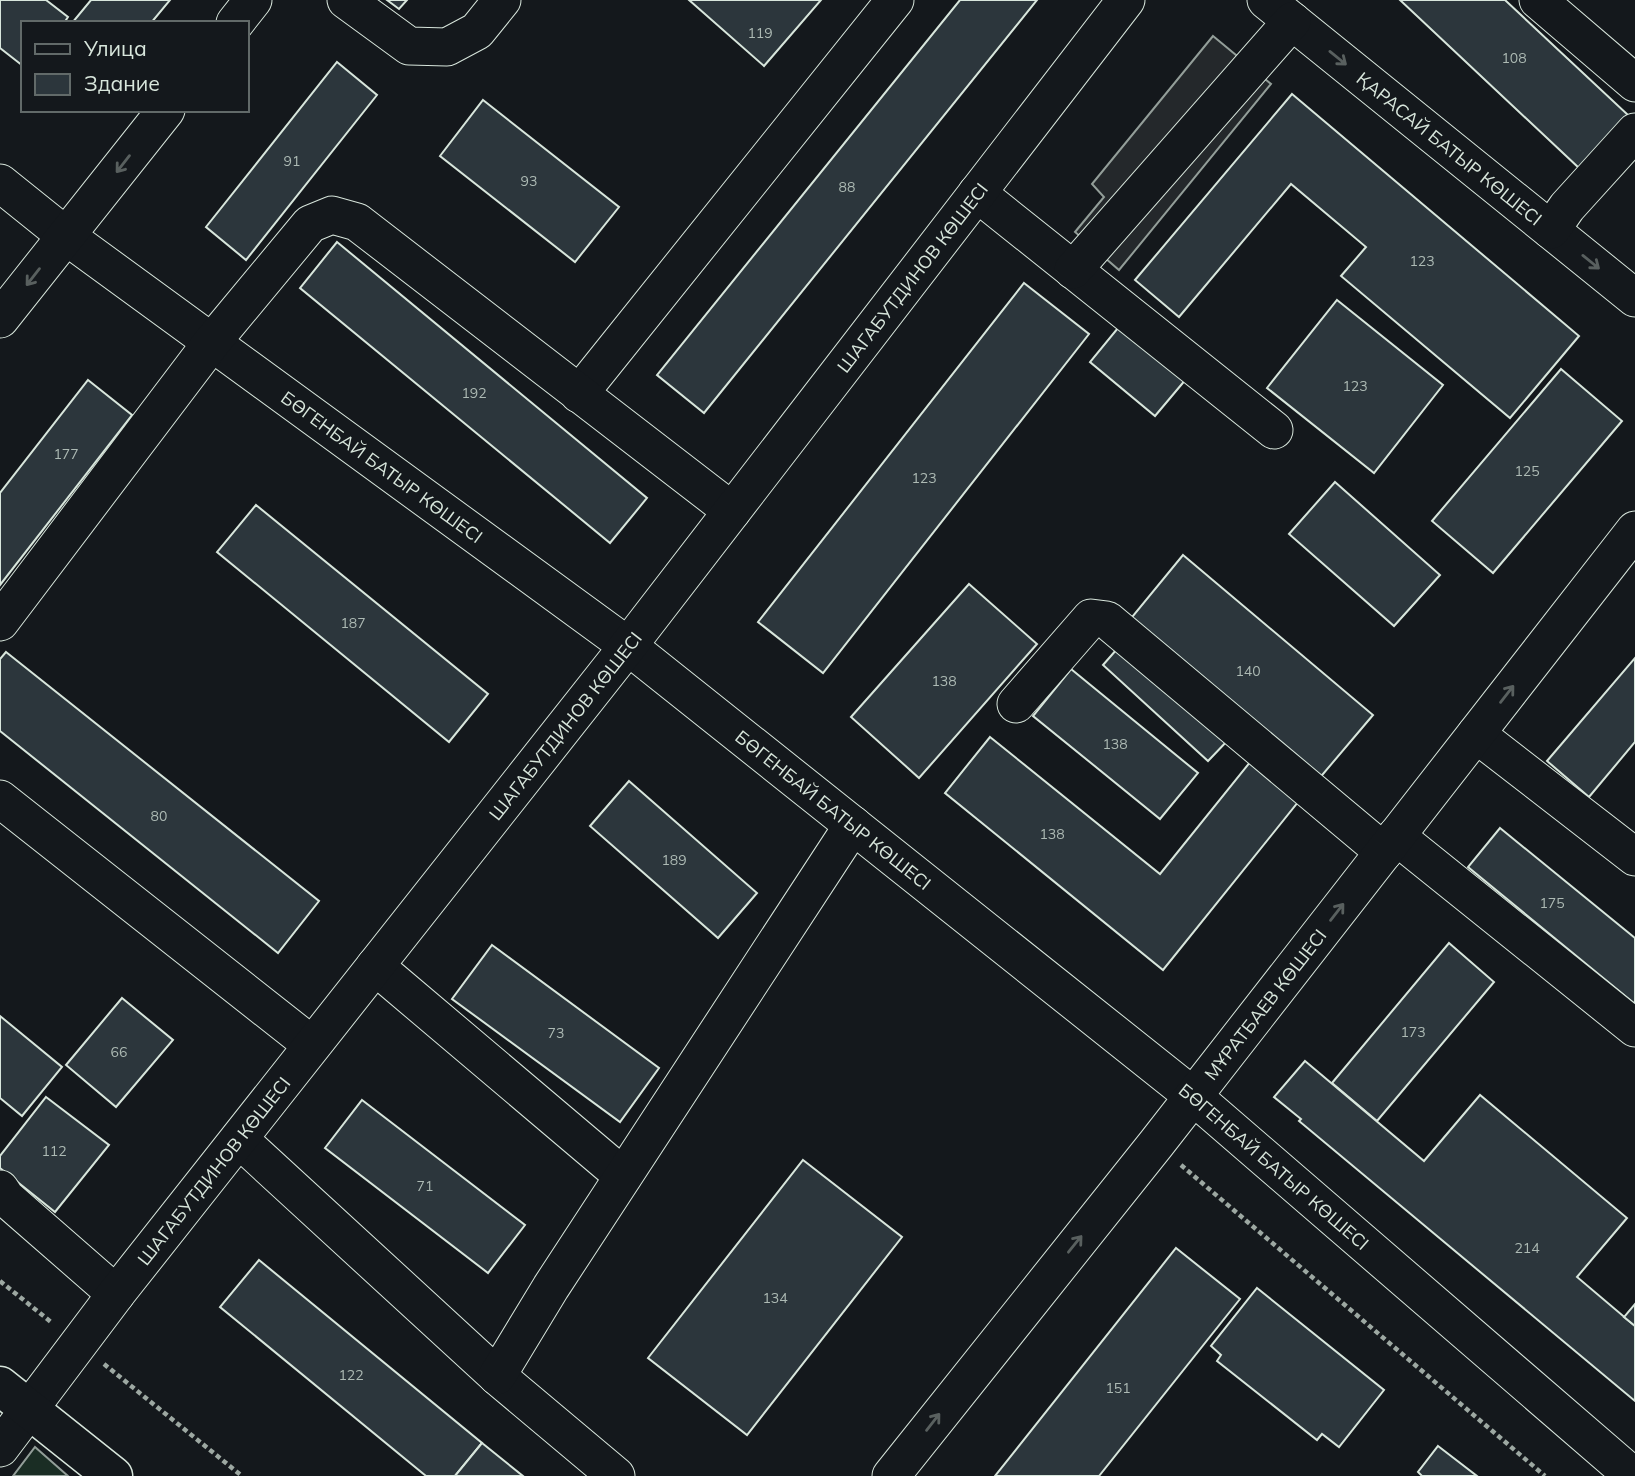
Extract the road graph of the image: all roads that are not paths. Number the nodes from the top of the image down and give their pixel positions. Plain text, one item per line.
1 (253, 0) edge
2 (346, 0) edge
3 (502, 0) edge
4 (895, 0) edge
5 (1126, 0) edge
6 (1538, 0) edge
7 (1279, 11) edge
8 (237, 21) edge
9 (1635, 83) edge
10 (164, 112) edge
11 (1635, 132) edge
12 (0, 183) edge
13 (976, 193) junction
14 (1551, 230) junction
15 (66, 236) junction
16 (1073, 270) junction
17 (1635, 298) edge
18 (0, 319) edge
19 (212, 342) junction
20 (579, 394) junction
21 (1274, 429) dead end
22 (732, 511) junction
23 (1634, 534) edge
24 (0, 622) edge
25 (628, 646) junction
26 (1016, 704) dead end
27 (1476, 734) junction
28 (0, 799) edge
29 (853, 824) junction
30 (1390, 844) junction
31 (1635, 857) edge
32 (375, 966) junction
33 (1635, 1028) edge
34 (312, 1045) junction
35 (1193, 1096) junction
36 (239, 1139) junction
37 (623, 1176) junction
38 (0, 1189) edge
39 (116, 1294) junction
40 (497, 1376) junction
41 (0, 1386) edge
42 (30, 1409) junction
43 (0, 1448) edge
44 (113, 1476) edge
45 (616, 1476) edge
46 (891, 1476) edge
47 (1633, 1476) edge

1 - 8 street
2 - 3 street
4 - 20 street
5 - 13 street, ШАГАБУТДИНОВ КӨШЕСІ
6 - 9 street
7 -> 14 street, ҚАРАСАЙ БАТЫР КӨШЕСІ
7 - 16 street
10 -> 15 street
11 - 14 street
12 - 15 street, БӨГЕНБАЙ БАТЫР КӨШЕСІ
13 - 16 street
13 - 22 street, ШАГАБУТДИНОВ КӨШЕСІ
14 -> 17 street, ҚАРАСАЙ БАТЫР КӨШЕСІ
15 -> 18 street
15 - 19 street, БӨГЕНБАЙ БАТЫР КӨШЕСІ
16 - 21 street
19 - 20 street
19 - 24 street
19 - 25 street, БӨГЕНБАЙ БАТЫР КӨШЕСІ
20 - 22 street
22 - 25 street, ШАГАБУТДИНОВ КӨШЕСІ
27 -> 23 street, МҰРАТБАЕВ КӨШЕСІ
25 - 29 street, БӨГЕНБАЙ БАТЫР КӨШЕСІ
25 - 32 street, ШАГАБУТДИНОВ КӨШЕСІ
26 - 30 street
27 - 30 street, МҰРАТБАЕВ КӨШЕСІ
27 - 31 street
28 - 34 street
29 - 35 street, БӨГЕНБАЙ БАТЫР КӨШЕСІ
29 - 37 street
30 - 33 street
35 -> 30 street, МҰРАТБАЕВ КӨШЕСІ
32 - 34 street, ШАГАБУТДИНОВ КӨШЕСІ
32 - 37 street
34 - 36 street, ШАГАБУТДИНОВ КӨШЕСІ
46 -> 35 street, МҰРАТБАЕВ КӨШЕСІ
35 - 47 street, БӨГЕНБАЙ БАТЫР КӨШЕСІ
36 - 39 street, ШАГАБУТДИНОВ КӨШЕСІ
36 - 40 street
37 - 40 street
38 - 39 street
39 - 42 street, ШАГАБУТДИНОВ КӨШЕСІ
40 - 45 street
41 - 42 main road
42 - 43 street, ШАГАБУТДИНОВ КӨШЕСІ
42 - 44 main road

